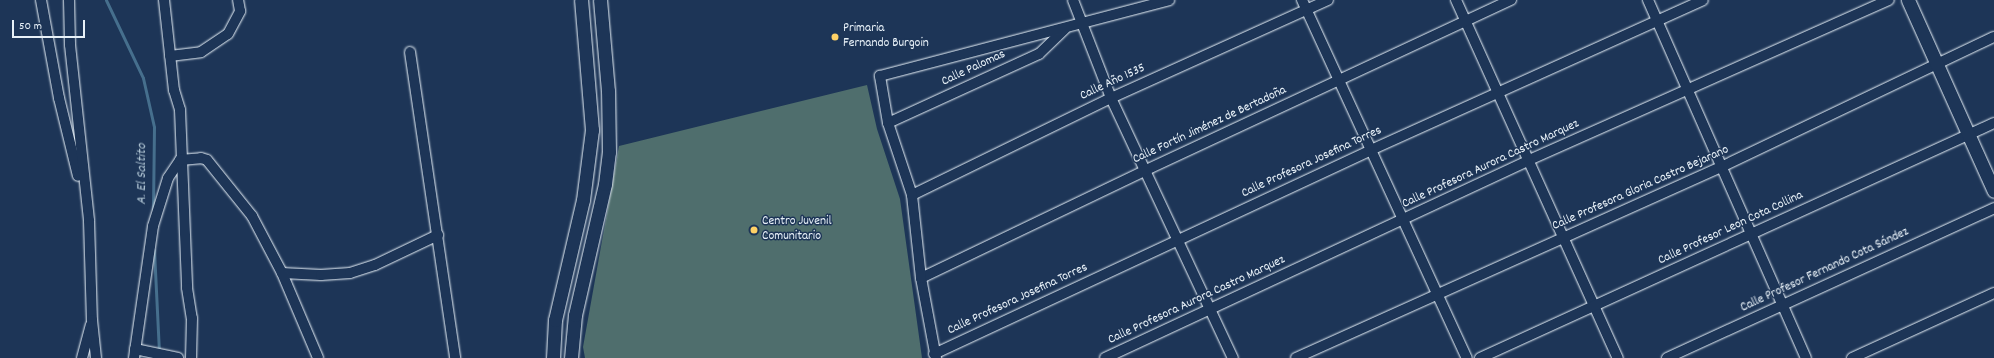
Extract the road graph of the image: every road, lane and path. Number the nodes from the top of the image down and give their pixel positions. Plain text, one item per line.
1 (41, 0) edge
2 (69, 0) edge
3 (164, 0) edge
4 (238, 0) edge
5 (581, 0) edge
6 (600, 0) edge
7 (1074, 0) edge
8 (1170, 0) edge
9 (1302, 0) edge
10 (1328, 0) edge
11 (1456, 0) edge
12 (1512, 0) edge
13 (1648, 0) edge
14 (1703, 0) edge
15 (1889, 0) edge
16 (1908, 0) edge
17 (1307, 10) junction
18 (602, 20) junction
19 (584, 21) junction
20 (1465, 21) junction
21 (1658, 21) junction
22 (1082, 25) junction
23 (1065, 29) junction
24 (1994, 37) edge
25 (410, 52) dead end
26 (170, 56) junction
27 (1937, 64) junction
28 (1340, 80) junction
29 (1688, 88) junction
30 (1496, 95) junction
31 (1111, 98) junction
32 (888, 123) junction
33 (1994, 123) edge
34 (1968, 134) junction
35 (1371, 150) junction
36 (180, 160) junction
37 (1527, 161) junction
38 (1722, 167) junction
39 (1144, 171) junction
40 (1994, 191) edge
41 (912, 195) junction
42 (1994, 208) edge
43 (1404, 220) junction
44 (89, 221) junction
45 (1751, 234) junction
46 (438, 235) junction
47 (1563, 238) junction
48 (1176, 240) junction
49 (572, 248) junction
50 (589, 254) junction
51 (282, 272) junction
52 (921, 278) junction
53 (1994, 293) edge
54 (1436, 294) junction
55 (1594, 306) junction
56 (1782, 306) junction
57 (1211, 309) junction
58 (92, 320) junction
59 (134, 353) edge
60 (935, 356) edge
61 (82, 358) edge
62 (96, 358) edge
63 (178, 358) edge
64 (191, 358) edge
65 (318, 358) edge
66 (455, 358) edge
67 (554, 358) edge
68 (571, 358) edge
69 (1105, 358) edge
70 (1233, 358) edge
71 (1296, 358) edge
72 (1466, 358) edge
73 (1480, 358) edge
74 (1618, 358) edge
75 (1667, 358) edge
76 (1806, 358) edge
77 (1852, 358) edge

1 - 44 street
2 - 44 street
3 - 26 street
4 - 26 street
5 - 19 street
6 - 18 street
7 - 22 street
8 - 22 street
9 - 17 street
10 - 17 street, Calle Año 1535
11 - 20 street
12 - 20 street, Calle Fortín Jiménez de Bertadoña
13 - 21 street
14 - 21 street, Calle Profesora Josefina Torres
15 - 29 street, Calle Profesora Aurora Castro Marquez
16 - 27 street
17 - 28 street
17 - 31 street, Calle Año 1535
18 - 19 street
18 - 50 street
19 - 49 street
20 - 28 street, Calle Fortín Jiménez de Bertadoña
20 - 30 street
21 - 29 street
21 - 30 street, Calle Profesora Josefina Torres
22 - 23 street
22 - 31 street
23 - 32 street, Calle Palomas
23 - 32 street
24 - 27 street, Calle Profesora Gloria Castro Bejarano
25 - 46 street
26 - 36 street
27 - 34 street
27 - 38 street, Calle Profesora Gloria Castro Bejarano
28 - 35 street
28 - 39 street, Calle Fortín Jiménez de Bertadoña
29 - 37 street, Calle Profesora Aurora Castro Marquez
29 - 38 street
30 - 35 street, Calle Profesora Josefina Torres
30 - 37 street
31 - 39 street
31 - 41 street, Calle Año 1535
32 - 41 street
33 - 34 street, Calle Profesor Leon Cota Collina
34 - 40 street
34 - 45 street, Calle Profesor Leon Cota Collina
35 - 43 street
35 - 48 street, Calle Profesora Josefina Torres
36 - 51 street
36 - 59 street
36 - 64 street
37 - 43 street, Calle Profesora Aurora Castro Marquez
37 - 47 street
38 - 45 street
38 - 47 street, Calle Profesora Gloria Castro Bejarano
39 - 48 street
39 - 52 street, Calle Fortín Jiménez de Bertadoña
41 - 52 street
42 - 56 street, Calle Profesor Fernando Cota Sández
43 - 54 street
43 - 57 street, Calle Profesora Aurora Castro Marquez
44 - 58 street
45 - 55 street, Calle Profesor Leon Cota Collina
45 - 56 street
46 - 51 street
46 - 66 street
47 - 54 street, Calle Profesora Gloria Castro Bejarano
47 - 55 street
48 - 57 street
48 - 60 street, Calle Profesora Josefina Torres
49 - 50 street
49 - 67 street
50 - 68 street
51 - 65 street
52 - 60 street
53 - 77 street
54 - 71 street, Calle Profesora Gloria Castro Bejarano
54 - 72 street
55 - 73 street, Calle Profesor Leon Cota Collina
55 - 74 street
56 - 75 street, Calle Profesor Fernando Cota Sández
56 - 76 street
57 - 69 street, Calle Profesora Aurora Castro Marquez
57 - 70 street
58 - 61 street
58 - 62 street
59 - 63 street

